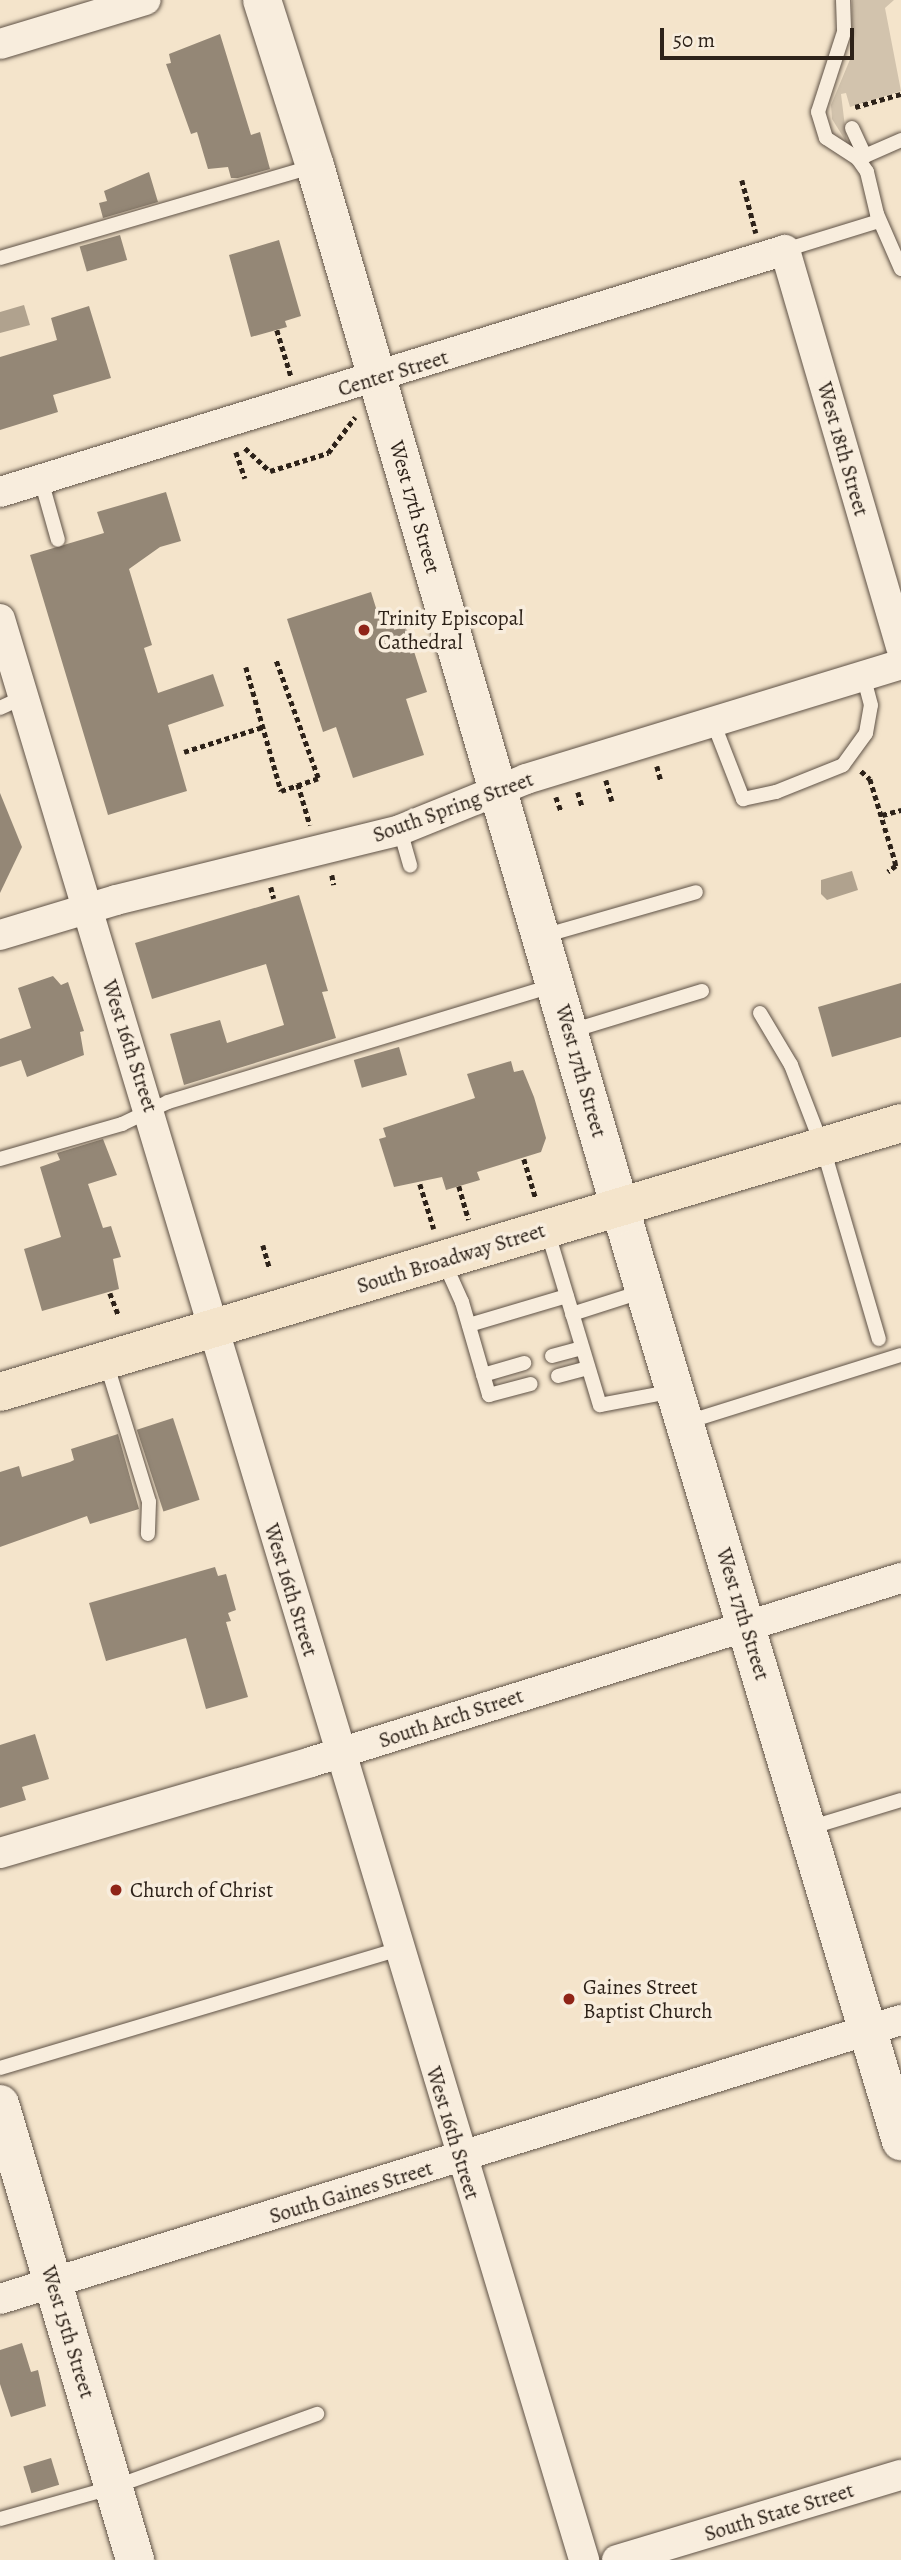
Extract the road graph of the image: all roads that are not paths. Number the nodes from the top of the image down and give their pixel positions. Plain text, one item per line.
1 (146, 0) edge
2 (262, 0) edge
3 (843, 0) edge
4 (0, 44) edge
5 (852, 128) dead end
6 (901, 140) edge
7 (861, 158) junction
8 (316, 166) junction
9 (879, 221) junction
10 (774, 253) junction
11 (0, 258) edge
12 (901, 269) edge
13 (376, 379) junction
14 (41, 480) junction
15 (0, 492) edge
16 (58, 540) dead end
17 (0, 619) edge
18 (901, 647) edge
19 (901, 664) edge
20 (863, 676) junction
21 (12, 703) edge
22 (713, 722) junction
23 (498, 790) junction
24 (400, 830) junction
25 (410, 866) dead end
26 (696, 892) dead end
27 (88, 909) junction
28 (0, 936) edge
29 (543, 936) junction
30 (556, 984) junction
31 (702, 991) dead end
32 (760, 1013) dead end
33 (570, 1031) junction
34 (151, 1110) junction
35 (901, 1123) edge
36 (822, 1148) junction
37 (0, 1159) edge
38 (620, 1207) junction
39 (547, 1230) junction
40 (443, 1261) junction
41 (645, 1291) junction
42 (567, 1296) junction
43 (572, 1314) junction
44 (469, 1325) junction
45 (214, 1329) junction
46 (879, 1339) dead end
47 (581, 1348) junction
48 (901, 1355) edge
49 (552, 1356) dead end
50 (106, 1360) junction
51 (524, 1363) dead end
52 (588, 1368) junction
53 (483, 1375) junction
54 (558, 1376) dead end
55 (531, 1384) dead end
56 (0, 1392) edge
57 (680, 1407) junction
58 (148, 1534) dead end
59 (901, 1578) edge
60 (747, 1624) junction
61 (340, 1752) junction
62 (901, 1800) edge
63 (807, 1828) junction
64 (0, 1853) edge
65 (398, 1949) junction
66 (884, 2025) edge
67 (0, 2068) edge
68 (0, 2104) edge
69 (901, 2141) edge
70 (460, 2159) junction
71 (53, 2283) junction
72 (0, 2300) edge
73 (317, 2414) dead end
74 (901, 2475) edge
75 (114, 2487) junction
76 (0, 2519) edge
77 (135, 2560) edge
78 (583, 2560) edge
79 (617, 2560) edge

1 - 4 street
2 - 8 main road, West 17th Street
3 - 7 lane
5 - 7 lane
6 - 7 lane
7 - 9 lane
8 - 11 lane
8 - 13 main road, West 17th Street
9 - 10 lane
9 - 12 lane
10 - 13 street, Center Street
10 - 18 street, West 18th Street
13 - 14 street, Center Street
13 - 23 main road, West 17th Street
14 - 15 street, Center Street
14 - 16 lane
17 - 21 street, West 16th Street
19 - 20 street, South Spring Street
20 - 22 street, South Spring Street
20 - 22 lane
21 - 27 street, West 16th Street
22 - 23 street, South Spring Street
23 - 24 street, South Spring Street
23 - 29 main road, West 17th Street
24 - 25 lane
24 - 27 street, South Spring Street
26 - 29 lane
27 - 28 street, South Spring Street
27 - 34 street, West 16th Street
29 - 30 main road, West 17th Street
30 - 33 main road, West 17th Street
30 - 34 lane
31 - 33 lane
32 - 36 lane
33 - 38 main road, West 17th Street
34 - 37 lane
34 - 45 street, West 16th Street
35 - 36 main road, South Broadway Street
36 - 38 main road, South Broadway Street
36 - 46 lane
38 - 39 main road, South Broadway Street
38 - 41 main road, West 17th Street
39 - 40 main road, South Broadway Street
39 - 42 lane
40 - 44 lane
40 - 45 main road, South Broadway Street
41 - 43 lane
41 - 57 main road, West 17th Street
42 - 43 lane
42 - 44 lane
43 - 47 lane
44 - 53 lane
45 - 50 main road, South Broadway Street
45 - 61 street, West 16th Street
47 - 49 lane
47 - 52 lane
48 - 57 lane
50 - 56 main road, South Broadway Street
50 - 58 lane
51 - 53 lane
52 - 54 lane
52 - 57 lane
53 - 55 lane
57 - 60 main road, West 17th Street
59 - 60 street, South Arch Street
60 - 61 street, South Arch Street
60 - 63 main road, West 17th Street
61 - 64 street, South Arch Street
61 - 65 street, West 16th Street
62 - 63 lane
63 - 66 main road, West 17th Street
65 - 67 lane
65 - 70 street, West 16th Street
66 - 69 main road, West 17th Street
66 - 70 street, South Gaines Street
68 - 71 main road, West 15th Street
70 - 71 street, South Gaines Street
70 - 78 street, West 16th Street
71 - 72 street, South Gaines Street
71 - 75 main road, West 15th Street
73 - 75 lane
74 - 79 street, South State Street
75 - 76 lane
75 - 77 main road, West 15th Street

